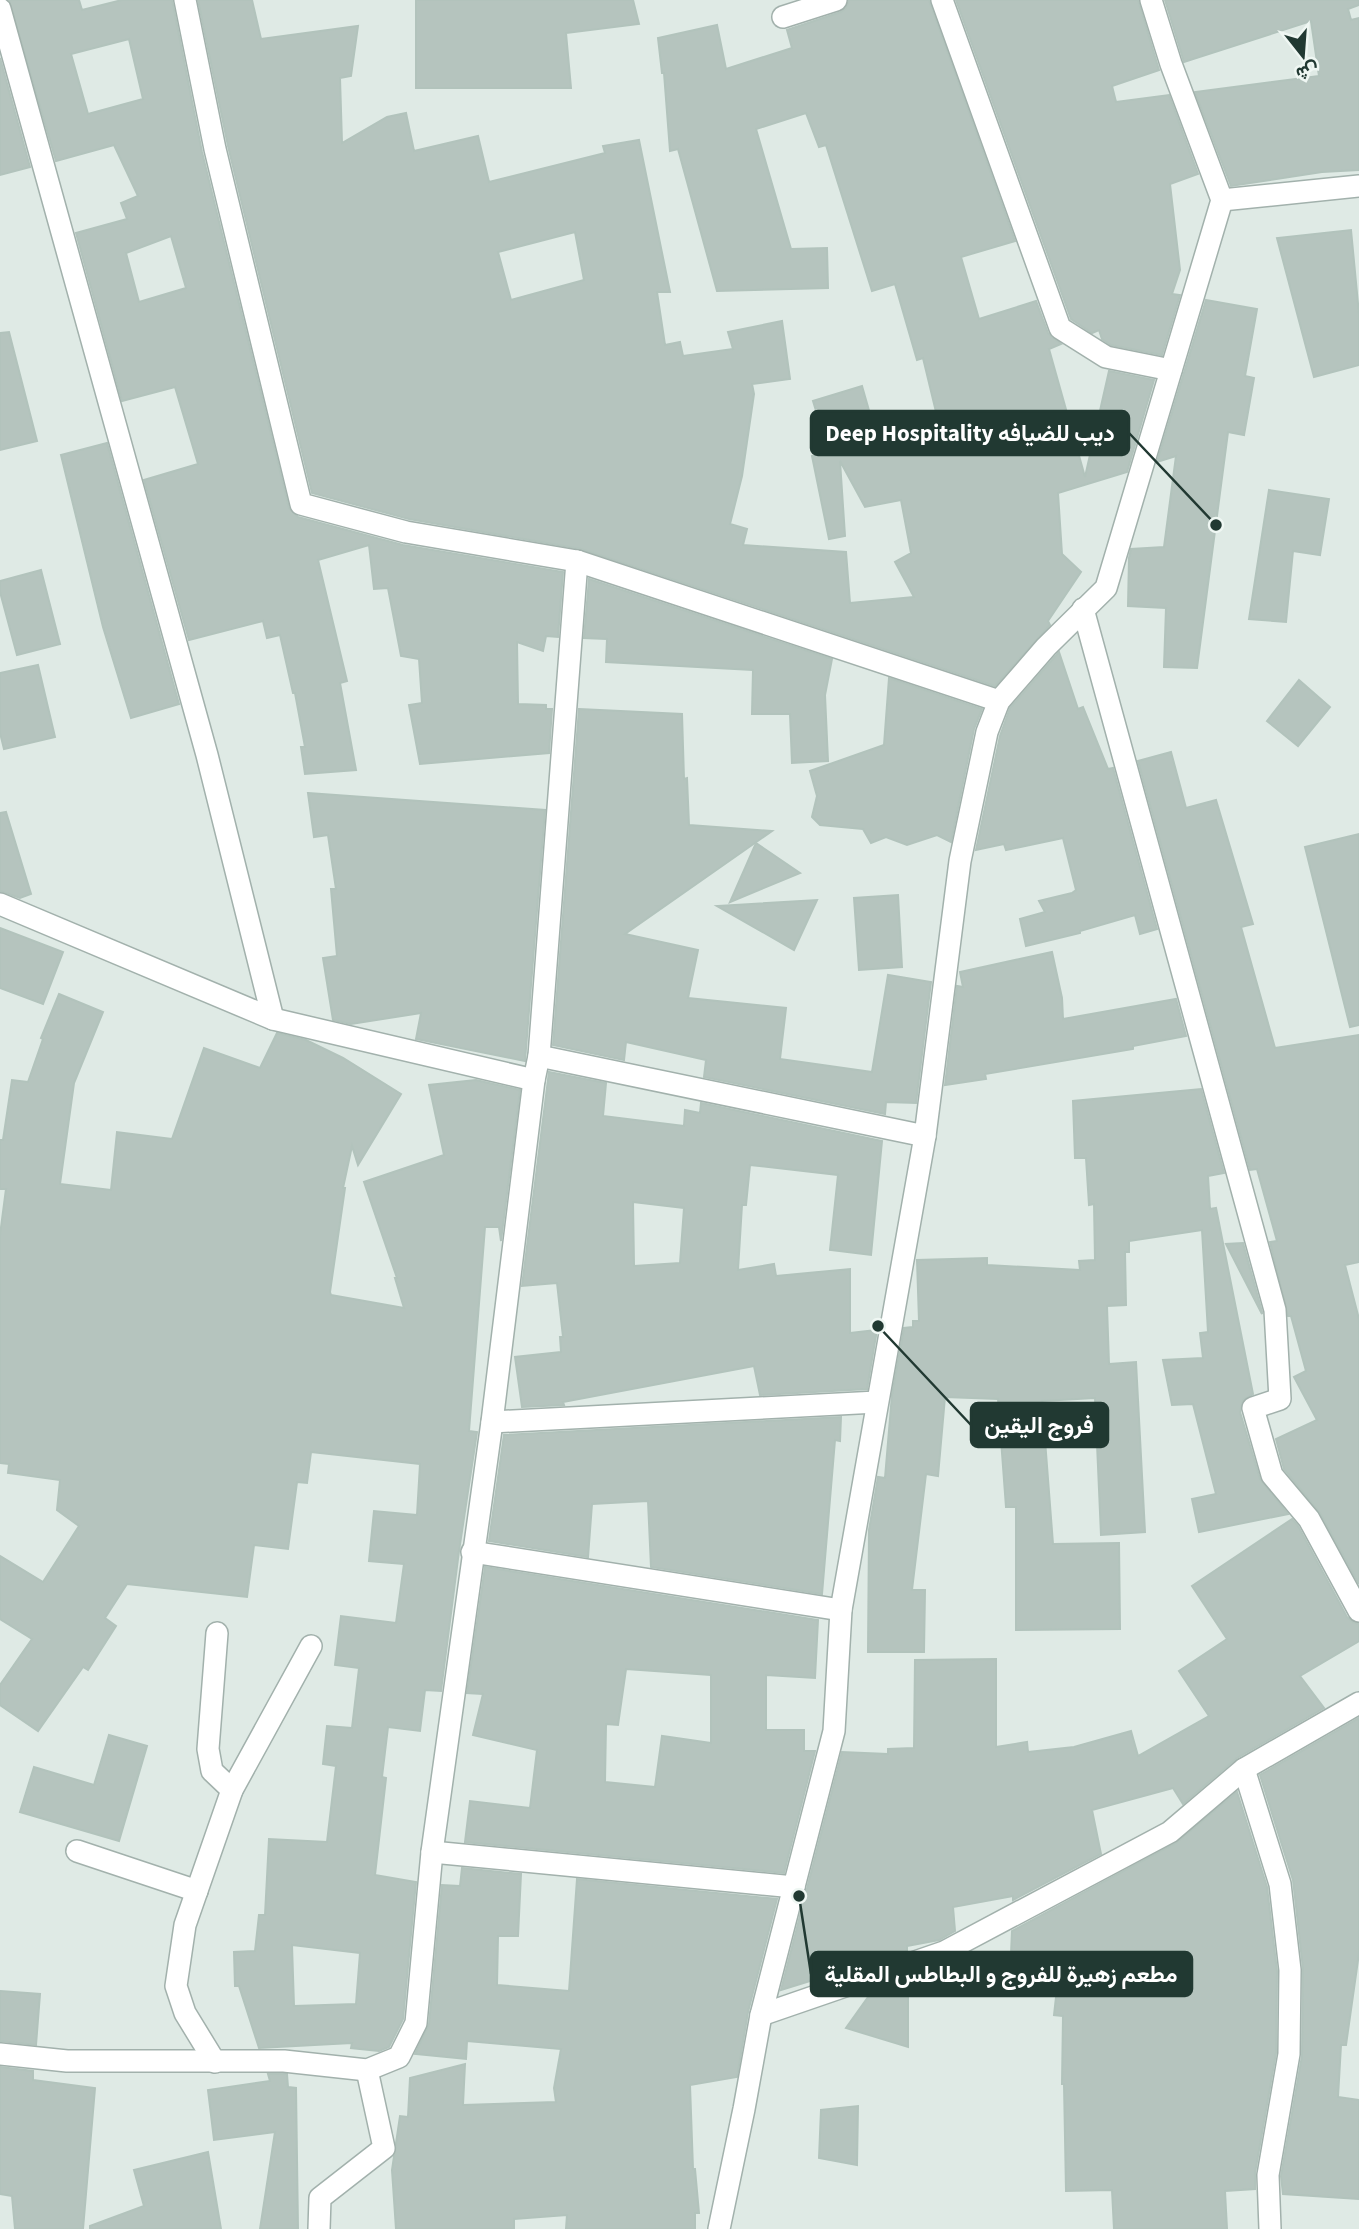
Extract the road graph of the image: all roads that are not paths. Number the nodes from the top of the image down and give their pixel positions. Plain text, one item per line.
1 (185, 0) edge
2 (836, 0) edge
3 (942, 0) edge
4 (1151, 0) edge
5 (0, 9) edge
6 (783, 17) dead end
7 (1359, 186) edge
8 (1223, 200) junction
9 (1171, 369) junction
10 (577, 561) junction
11 (1083, 609) junction
12 (999, 701) junction
13 (0, 904) edge
14 (273, 1019) junction
15 (540, 1056) junction
16 (534, 1080) junction
17 (925, 1136) junction
18 (877, 1402) junction
19 (492, 1422) junction
20 (472, 1552) junction
21 (841, 1610) junction
22 (1359, 1611) edge
23 (217, 1633) dead end
24 (311, 1646) dead end
25 (1359, 1703) edge
26 (1244, 1769) junction
27 (232, 1790) junction
28 (76, 1851) dead end
29 (432, 1852) junction
30 (794, 1886) junction
31 (197, 1891) junction
32 (761, 2015) junction
33 (0, 2054) edge
34 (215, 2062) junction
35 (367, 2070) junction
36 (319, 2229) edge
37 (719, 2229) edge
38 (1270, 2229) edge

1 - 10 street
2 - 6 street
3 - 9 street
4 - 8 street
5 - 14 street
7 - 8 street
8 - 9 street
9 - 11 street
10 - 12 street
10 - 15 street
11 - 12 street
11 - 22 street
12 - 17 street
13 - 14 street
14 - 16 street
15 - 16 street
15 - 17 street
16 - 19 street
17 - 18 street
18 - 19 street
18 - 21 street
19 - 20 street
20 - 21 street
20 - 29 street
21 - 30 street
23 - 27 street
24 - 27 street
25 - 26 street
26 - 32 street
26 - 38 street
27 - 31 street
28 - 31 street
29 - 30 street
29 - 35 street
30 - 32 street
31 - 34 street
32 - 37 street
33 - 34 street
34 - 35 street
35 - 36 street

